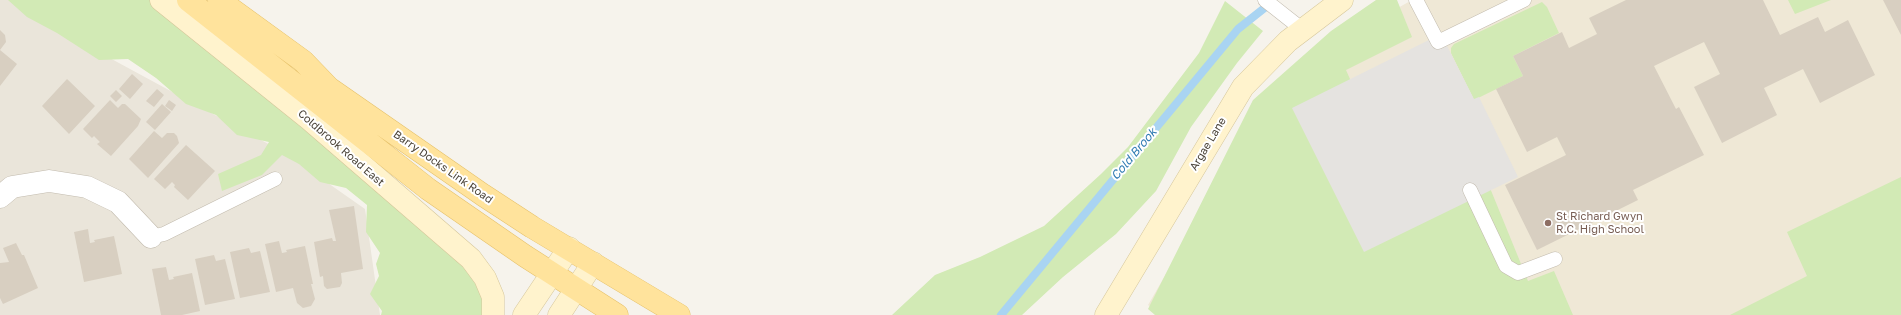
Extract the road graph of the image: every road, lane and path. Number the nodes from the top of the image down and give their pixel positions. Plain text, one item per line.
1 (161, 0) edge
2 (188, 0) edge
3 (219, 0) edge
4 (1265, 0) edge
5 (1342, 0) edge
6 (1416, 0) edge
7 (1524, 0) edge
8 (1303, 30) junction
9 (275, 179) dead end
10 (1470, 190) dead end
11 (0, 197) edge
12 (151, 237) joint
13 (569, 248) junction
14 (1555, 259) dead end
15 (593, 263) junction
16 (552, 274) junction
17 (576, 289) junction
18 (493, 315) edge
19 (524, 315) edge
20 (559, 315) edge
21 (616, 315) edge
22 (680, 315) edge
23 (1106, 315) edge

1 - 18 street, Coldbrook Road East
2 - 16 main road
3 - 13 main road, Barry Docks Link Road
4 - 8 lane
5 - 8 street, Argae Lane
6 - 7 lane
8 - 23 street, Argae Lane
9 - 12 lane
10 - 14 lane
11 - 12 street
13 - 15 main road, Barry Docks Link Road
13 - 16 street
15 - 17 street
15 - 22 main road, Barry Docks Link Road
16 - 17 main road
16 - 19 street
17 - 20 street
17 - 21 main road

